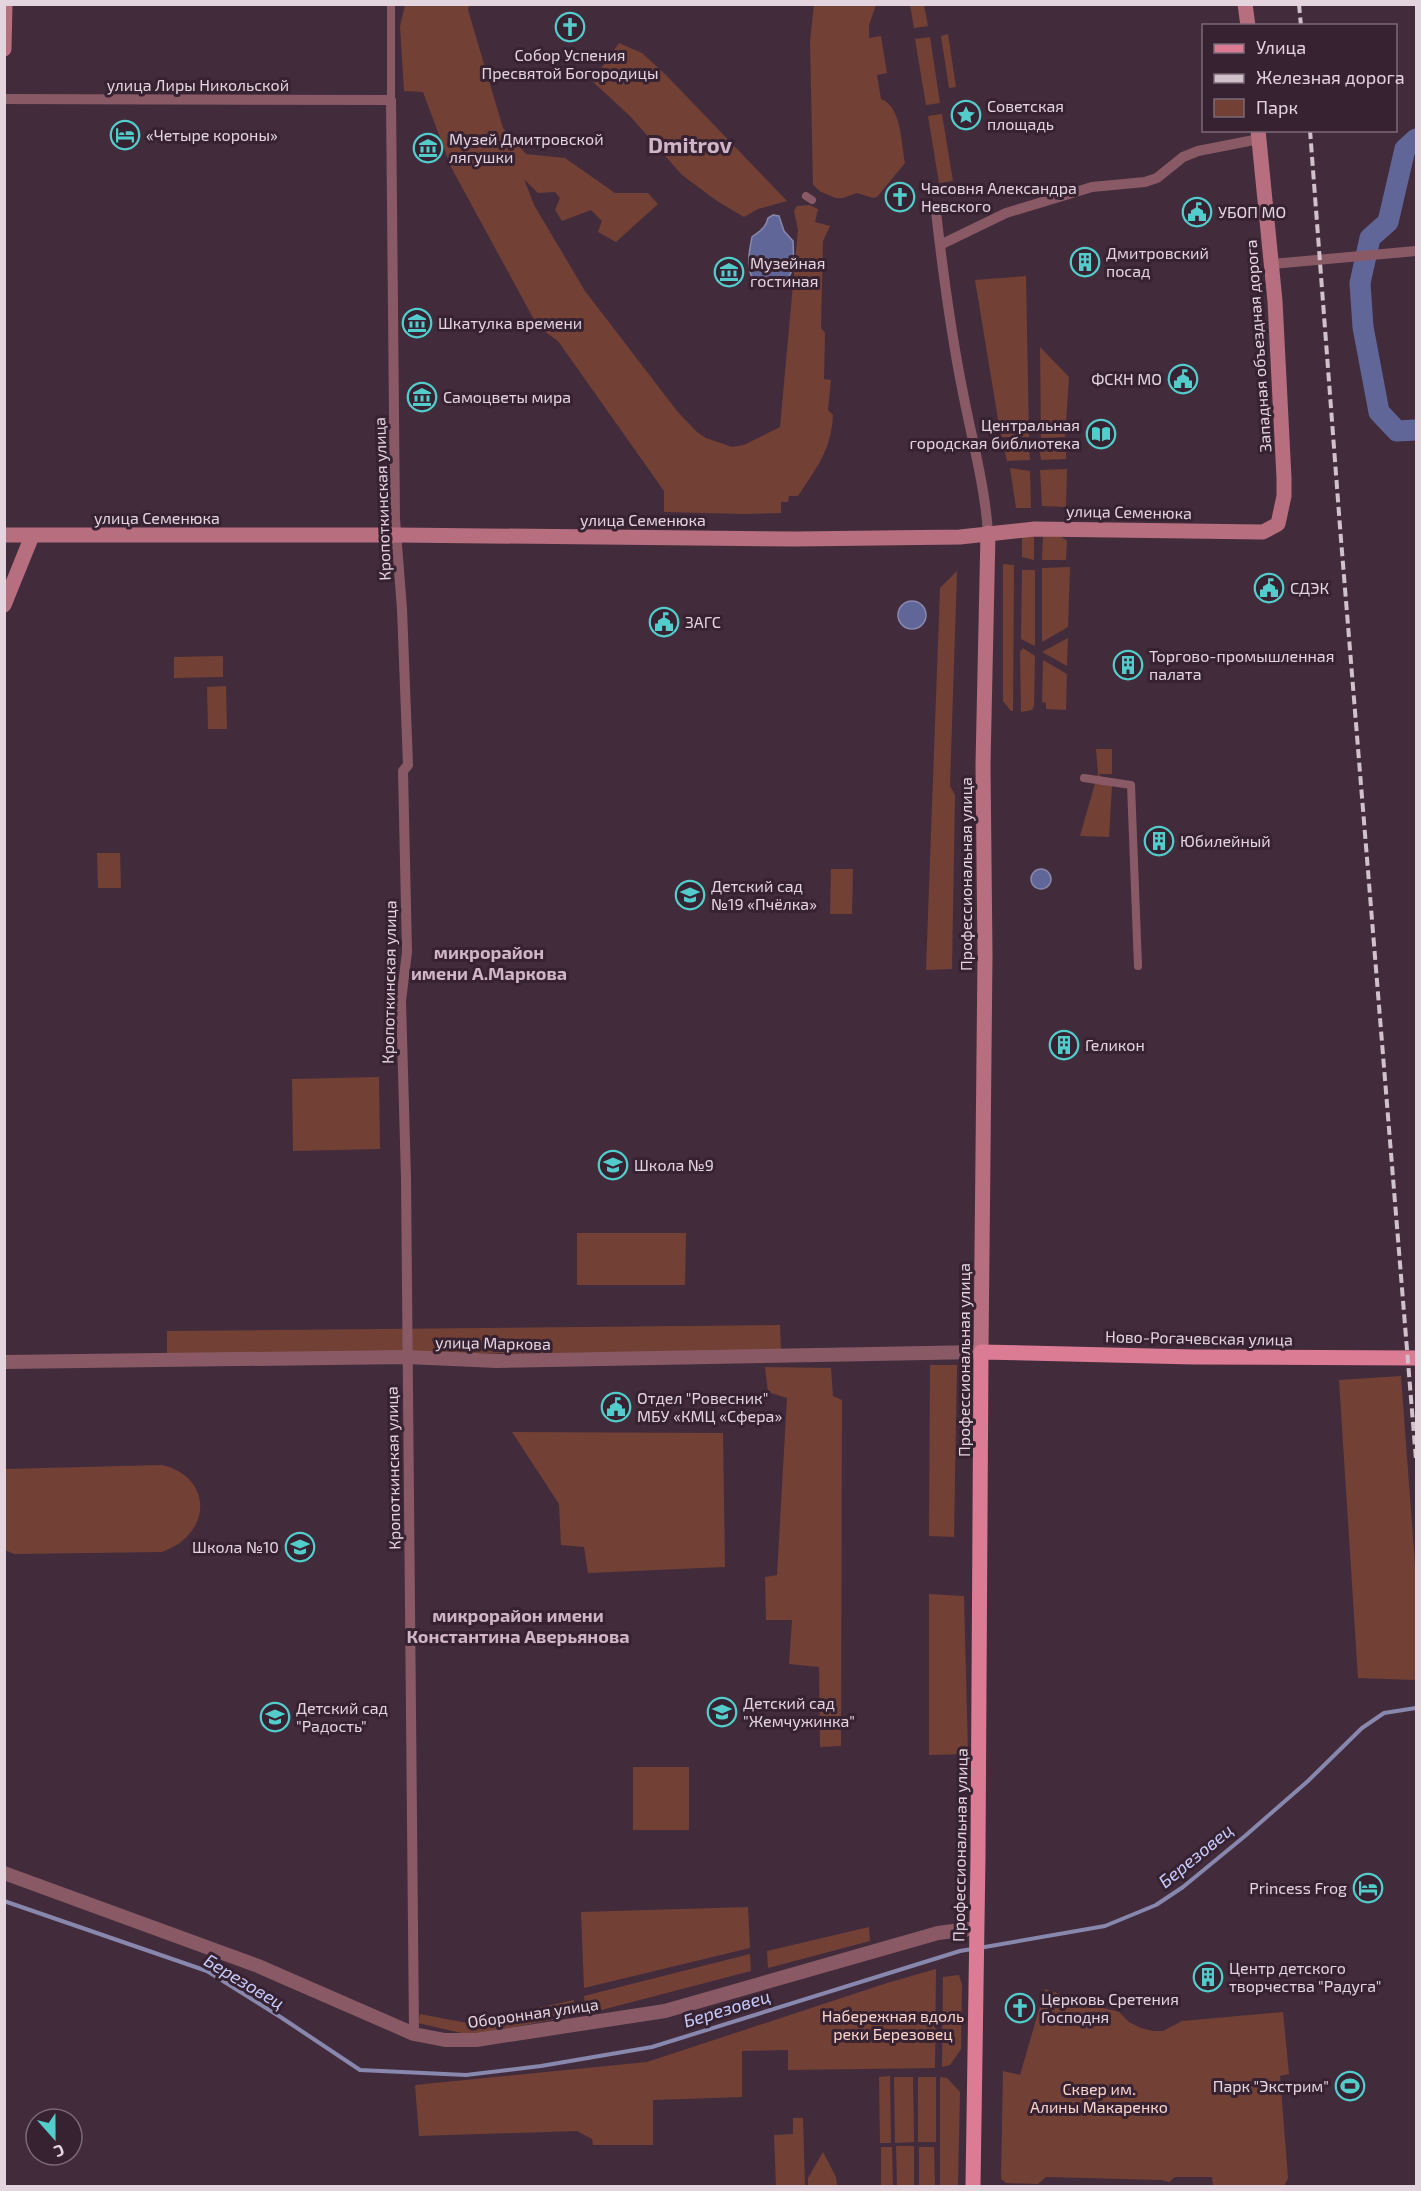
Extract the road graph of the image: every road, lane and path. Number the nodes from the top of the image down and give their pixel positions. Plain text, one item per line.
1 (5, 4) edge
2 (391, 4) edge
3 (1245, 4) edge
4 (1248, 24) edge
5 (4, 49) edge
6 (4, 99) edge
7 (391, 100) junction
8 (1259, 135) edge
9 (936, 212) dead end
10 (940, 245) junction
11 (1416, 250) edge
12 (1272, 264) junction
13 (1278, 524) joint
14 (988, 533) junction
15 (397, 535) junction
16 (32, 536) junction
17 (4, 537) edge
18 (17, 574) junction
19 (4, 605) edge
20 (1084, 778) dead end
21 (1138, 966) dead end
22 (981, 1352) junction
23 (407, 1358) junction
24 (1416, 1358) edge
25 (4, 1362) edge
26 (4, 1873) edge
27 (976, 1942) junction
28 (414, 2034) junction
29 (973, 2187) edge

1 - 5 main road
2 - 7 street, Кропоткинская улица
3 - 4 main road
6 - 7 street, улица Лиры Никольской
7 - 15 street, Кропоткинская улица
8 - 10 street
8 - 12 main road, Западная объездная дорога
9 - 10 street
10 - 14 street
11 - 12 street
12 - 13 main road, Западная объездная дорога
13 - 14 main road, улица Семенюка
14 - 15 main road, улица Семенюка
14 - 22 main road, Профессиональная улица
15 - 16 main road, улица Семенюка
15 - 23 street, Кропоткинская улица
16 - 17 main road, улица Семенюка
16 - 18 main road
17 - 18 main road
18 - 19 main road
20 - 21 street
22 - 23 street, улица Маркова
22 - 24 main road, Ново-Рогачевская улица
22 - 27 main road, Профессиональная улица
23 - 25 street, улица Маркова
23 - 28 street, Кропоткинская улица
26 - 28 street, Оборонная улица
27 - 28 street, Оборонная улица
27 - 29 main road, Профессиональная улица

